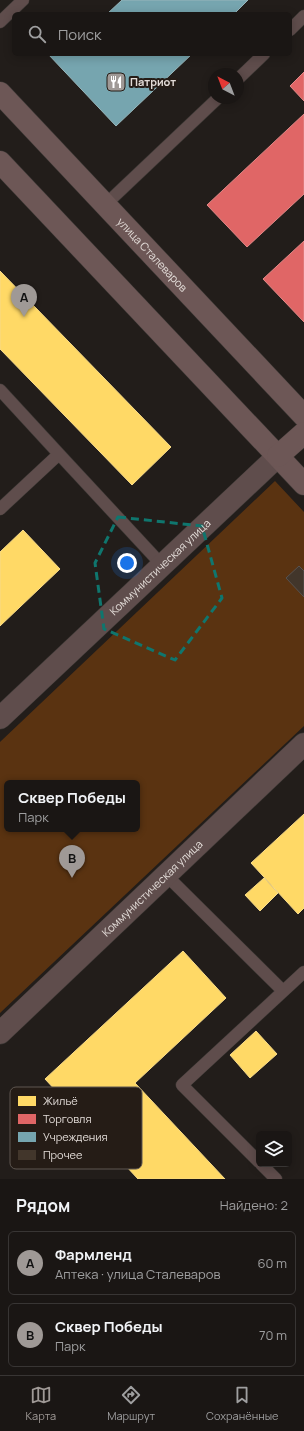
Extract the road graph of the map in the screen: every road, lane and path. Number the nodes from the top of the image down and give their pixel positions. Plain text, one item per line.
1 (23, 0) edge
2 (304, 16) edge
3 (0, 22) edge
4 (292, 28) edge
5 (262, 56) edge
6 (244, 73) edge
7 (0, 92) edge
8 (212, 104) edge
9 (0, 162) edge
10 (105, 205) junction
11 (0, 390) edge
12 (304, 416) edge
13 (304, 432) edge
14 (59, 454) junction
15 (278, 456) junction
16 (304, 484) edge
17 (0, 509) edge
18 (162, 566) junction
19 (0, 718) edge
20 (304, 744) edge
21 (166, 875) junction
22 (304, 972) edge
23 (283, 991) junction
24 (0, 1033) edge
25 (256, 1159) edge
26 (264, 1167) edge
27 (276, 1179) edge

1 - 3 lane
2 - 4 lane
5 - 6 lane
7 - 10 main road, улица Сталеваров
8 - 10 lane
9 - 15 main road
10 - 12 main road, улица Сталеваров
11 - 14 lane
13 - 15 main road, Коммунистическая улица
14 - 17 lane
14 - 18 lane
15 - 16 main road
15 - 18 street, Коммунистическая улица
18 - 19 street, Коммунистическая улица
20 - 21 street, Коммунистическая улица
21 - 23 lane
21 - 24 street, Коммунистическая улица
22 - 23 lane
23 - 25 lane
26 - 27 lane

